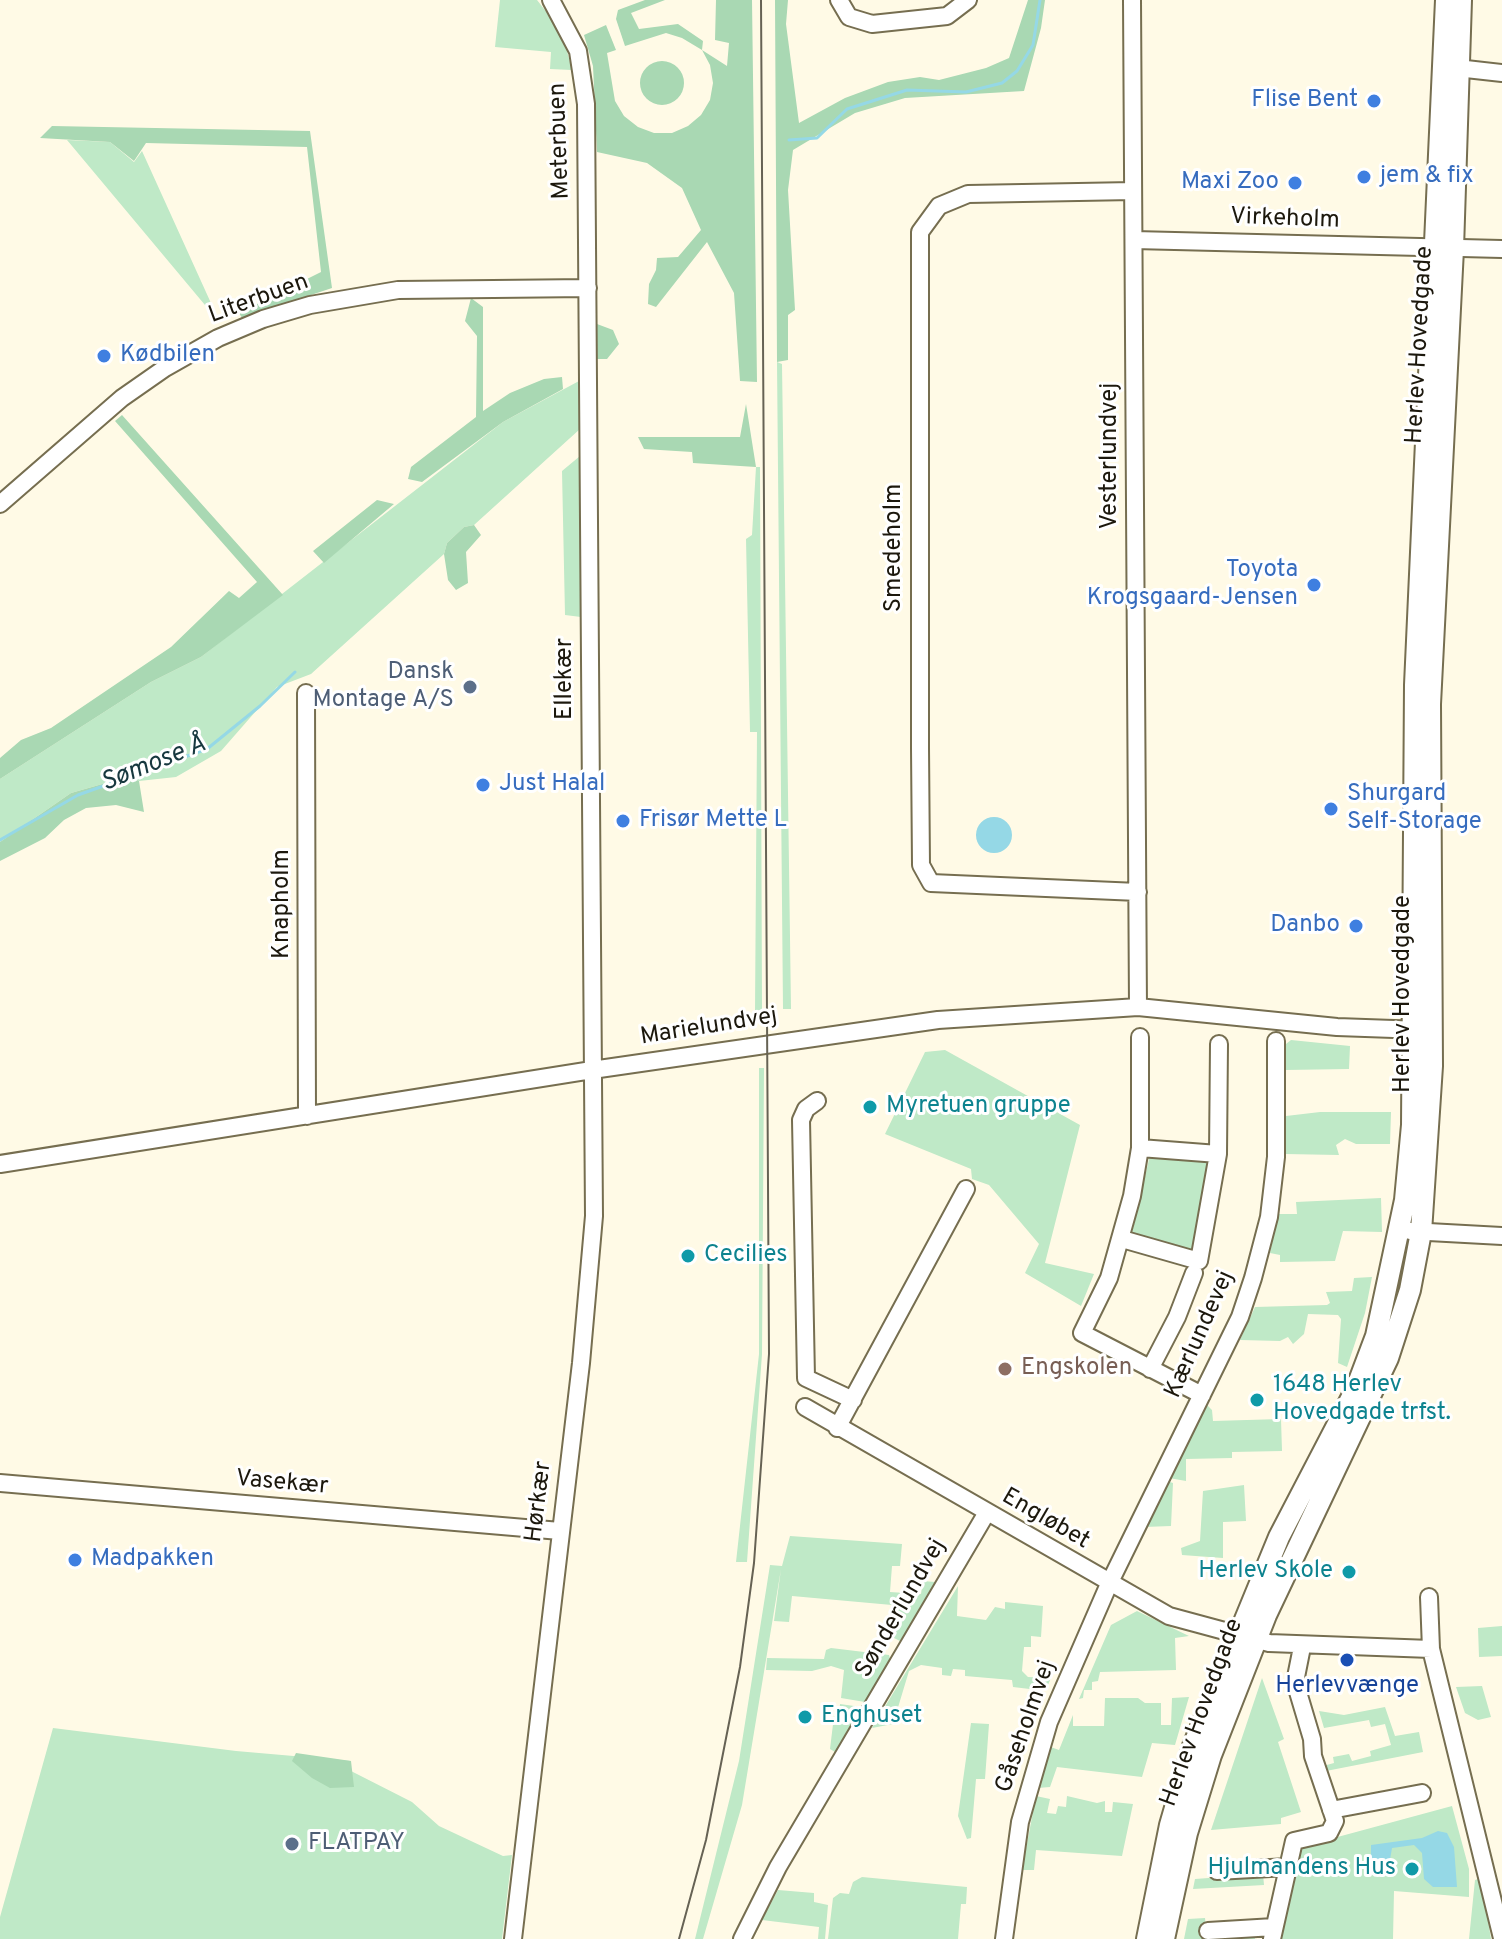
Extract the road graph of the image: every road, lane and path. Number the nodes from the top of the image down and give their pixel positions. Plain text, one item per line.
1 (551, 0) edge
2 (839, 0) edge
3 (968, 0) edge
4 (1132, 0) edge
5 (1446, 0) edge
6 (1461, 0) edge
7 (1457, 68) junction
8 (1502, 73) edge
9 (1133, 191) junction
10 (1134, 240) junction
11 (1443, 248) junction
12 (1502, 249) edge
13 (588, 288) junction
14 (0, 504) edge
15 (306, 693) dead end
16 (1138, 892) junction
17 (1138, 1007) junction
18 (1421, 1030) junction
19 (1140, 1037) dead end
20 (1276, 1041) dead end
21 (1219, 1044) dead end
22 (592, 1070) junction
23 (817, 1101) dead end
24 (307, 1116) junction
25 (1140, 1148) junction
26 (1218, 1154) junction
27 (0, 1164) edge
28 (966, 1189) dead end
29 (1400, 1231) junction
30 (1421, 1232) junction
31 (1502, 1236) edge
32 (1122, 1239) junction
33 (1194, 1273) dead end
34 (1150, 1369) junction
35 (1202, 1395) junction
36 (853, 1400) junction
37 (805, 1407) dead end
38 (837, 1428) junction
39 (0, 1483) edge
40 (986, 1514) junction
41 (560, 1531) junction
42 (1109, 1584) junction
43 (1429, 1597) dead end
44 (1246, 1638) junction
45 (1302, 1647) junction
46 (1431, 1649) junction
47 (1422, 1793) dead end
48 (1331, 1810) junction
49 (1288, 1867) junction
50 (1217, 1871) dead end
51 (1208, 1931) dead end
52 (1273, 1933) edge
53 (1502, 1938) edge
54 (513, 1939) edge
55 (742, 1939) edge
56 (1004, 1939) edge
57 (1147, 1939) edge
58 (1164, 1939) edge

1 - 13 street, Meterbuen
2 - 3 street
4 - 9 street, Vesterlundvej
5 - 11 main road, Herlev Hovedgade
6 - 7 main road, Herlev Hovedgade
7 - 8 street
7 - 11 main road, Herlev Hovedgade
9 - 10 street, Vesterlundvej
9 - 16 street, Smedeholm
10 - 11 street, Virkeholm
10 - 16 street, Vesterlundvej
11 - 12 street, Virkeholm
11 - 18 main road, Herlev Hovedgade
13 - 14 street, Literbuen
13 - 22 street, Ellekær
15 - 24 street, Knapholm
16 - 17 street, Vesterlundvej
17 - 18 street, Marielundvej
17 - 22 street, Marielundvej
18 - 29 main road, Herlev Hovedgade
18 - 30 main road, Herlev Hovedgade
19 - 25 street
20 - 35 street, Kærlundevej
21 - 26 street
22 - 24 street, Marielundvej
22 - 41 street, Hørkær
23 - 36 street
24 - 27 street, Marielundvej
25 - 26 street
25 - 32 street
26 - 32 street
28 - 36 street
29 - 30 street
29 - 44 main road, Herlev Hovedgade
30 - 31 street
30 - 44 main road, Herlev Hovedgade
32 - 34 street
33 - 34 street
34 - 35 street
35 - 42 street, Kærlundevej
36 - 38 street
37 - 38 street, Engløbet
38 - 40 street, Engløbet
39 - 41 street, Vasekær
40 - 42 street, Engløbet
40 - 55 street, Sønderlundvej
41 - 54 street, Hørkær
42 - 44 street, Engløbet
42 - 56 street, Gåseholmvej
43 - 46 street
44 - 45 street, Engløbet
44 - 57 main road, Herlev Hovedgade
44 - 58 main road, Herlev Hovedgade
45 - 46 street, Engløbet
45 - 48 street
46 - 53 street
47 - 48 street
48 - 49 street
49 - 50 street
49 - 52 street
51 - 52 street

